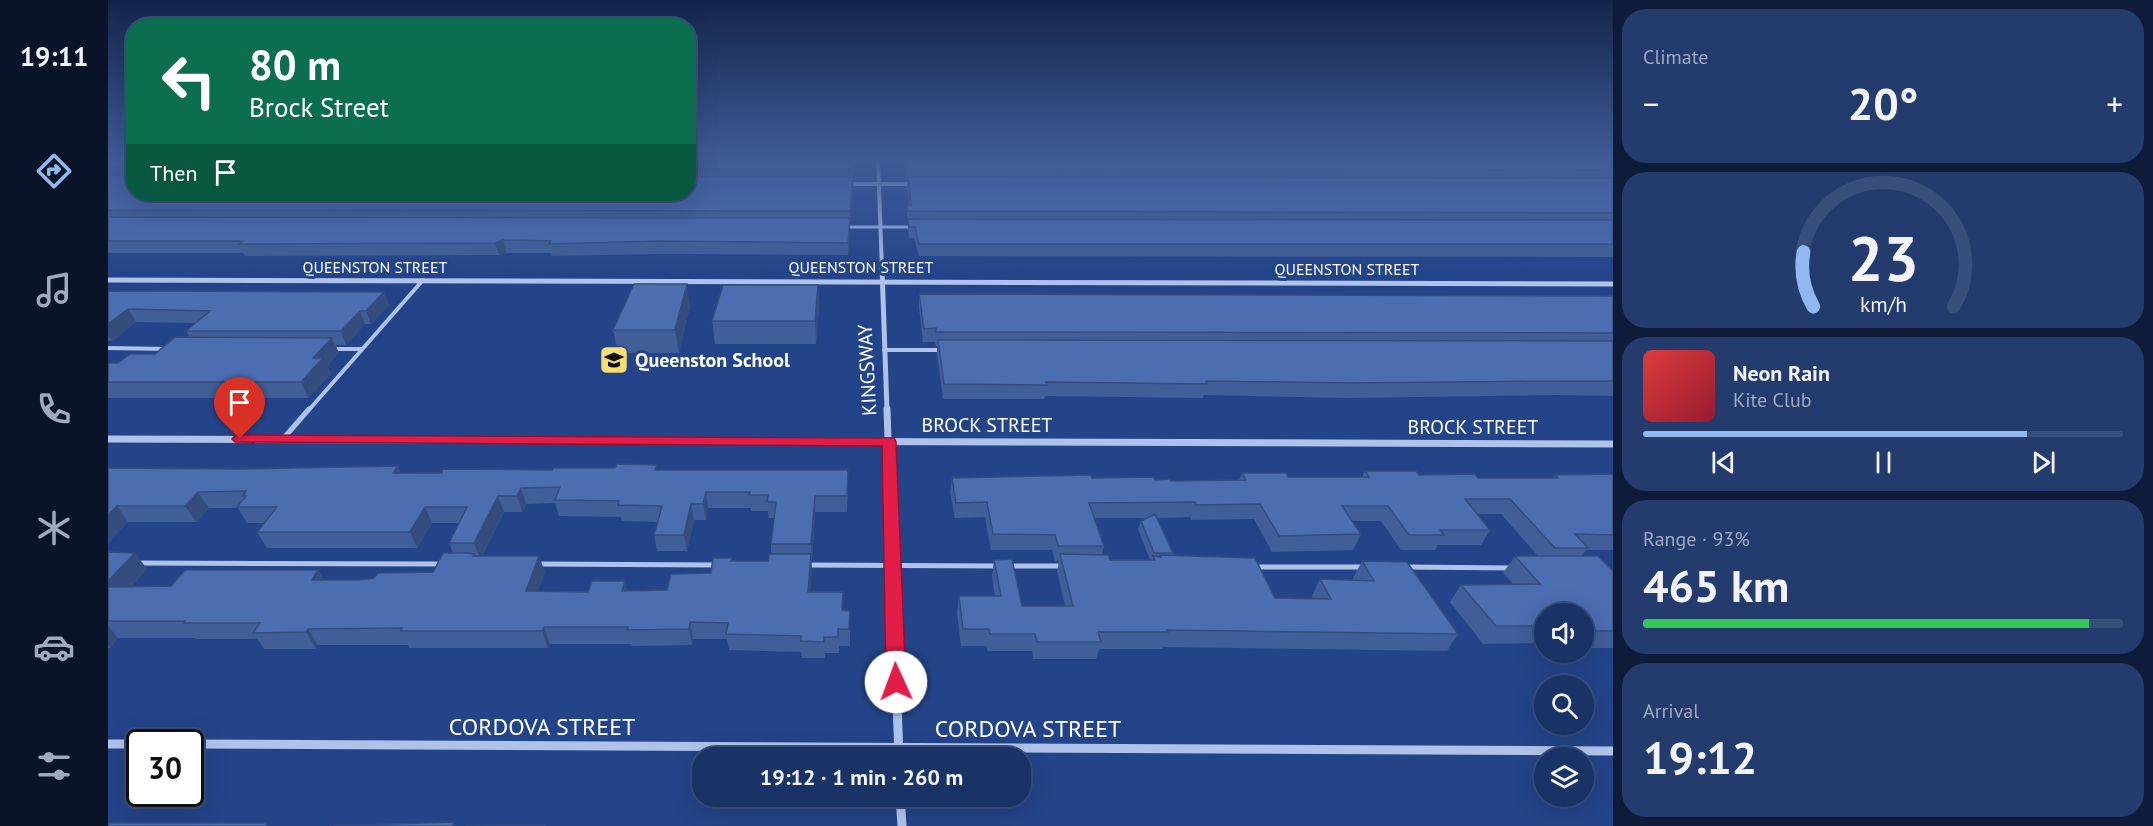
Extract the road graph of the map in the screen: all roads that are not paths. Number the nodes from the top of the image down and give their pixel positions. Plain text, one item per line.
1 (878, 199) edge
2 (836, 226) edge
3 (879, 227) junction
4 (922, 227) edge
5 (108, 280) edge
6 (423, 280) junction
7 (881, 281) junction
8 (1613, 284) edge
9 (108, 348) edge
10 (177, 349) edge
11 (328, 349) edge
12 (362, 349) junction
13 (885, 350) junction
14 (945, 350) edge
15 (108, 439) edge
16 (283, 439) junction
17 (889, 442) junction
18 (1613, 444) edge
19 (132, 563) edge
20 (451, 564) edge
21 (534, 564) edge
22 (723, 565) edge
23 (794, 565) edge
24 (893, 566) junction
25 (1076, 566) edge
26 (1243, 567) edge
27 (1374, 567) edge
28 (1398, 567) edge
29 (1517, 568) edge
30 (108, 744) edge
31 (126, 744) edge
32 (204, 744) edge
33 (899, 747) edge
34 (692, 750) edge
35 (1613, 751) edge
36 (1031, 752) edge
37 (901, 807) edge
38 (902, 826) edge

1 - 3 street, KINGSWAY
2 - 3 lane
3 - 4 lane
3 - 7 street, KINGSWAY
5 - 6 street, QUEENSTON STREET
6 - 7 street, QUEENSTON STREET
6 - 12 lane
7 - 8 street, QUEENSTON STREET
7 - 13 street, KINGSWAY
9 - 10 lane
11 - 12 lane
12 - 16 lane
13 - 14 lane
13 - 17 street, KINGSWAY
15 - 16 street, BROCK STREET
16 - 17 street, BROCK STREET
17 - 18 street, BROCK STREET
17 - 24 street, KINGSWAY
19 - 20 lane
21 - 22 lane
23 - 24 lane
24 - 25 lane
24 - 33 street, KINGSWAY
26 - 27 lane
28 - 29 lane
30 - 31 street
32 - 34 street, CORDOVA STREET
35 - 36 street, CORDOVA STREET
37 - 38 street

